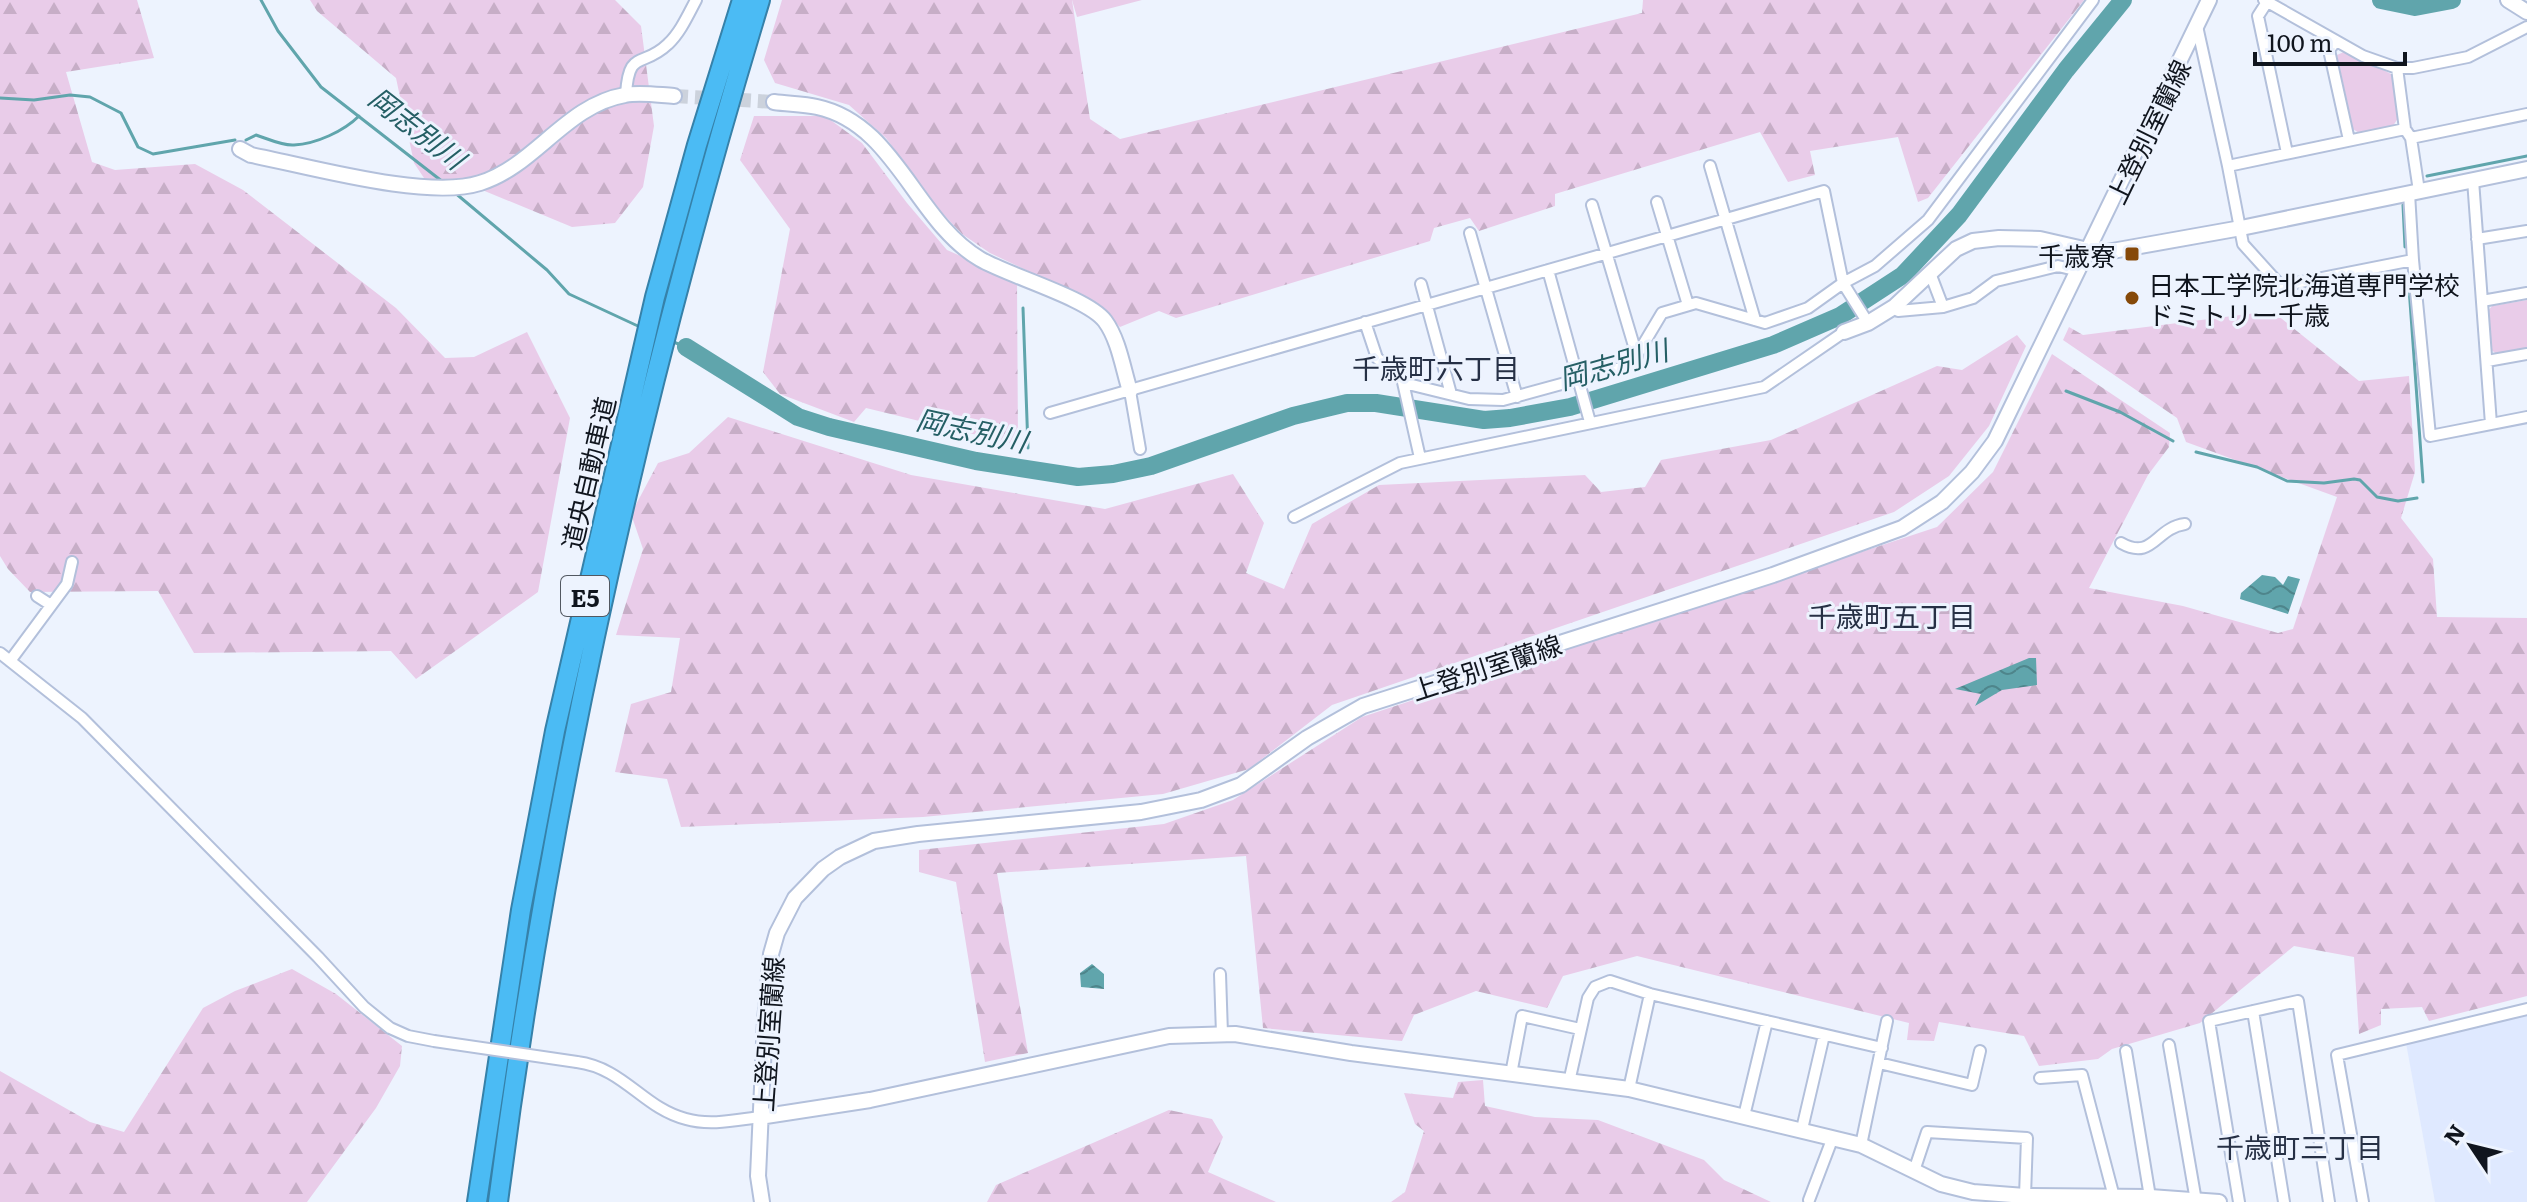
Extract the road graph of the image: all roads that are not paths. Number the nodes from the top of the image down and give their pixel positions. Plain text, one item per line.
1 (696, 0) edge
2 (742, 0) edge
3 (760, 0) edge
4 (2093, 0) edge
5 (2209, 0) edge
6 (2508, 0) edge
7 (2265, 1) edge
8 (2527, 12) edge
9 (2197, 26) junction
10 (2527, 27) edge
11 (2336, 41) junction
12 (2397, 68) junction
13 (626, 94) junction
14 (674, 96) tunnel mouth
15 (774, 102) tunnel mouth
16 (2527, 114) edge
17 (2408, 134) junction
18 (2349, 140) junction
19 (240, 149) dead end
20 (2287, 153) junction
21 (1710, 166) dead end
22 (2228, 166) junction
23 (2527, 169) edge
24 (2473, 180) junction
25 (2414, 192) junction
26 (1657, 202) dead end
27 (1592, 205) dead end
28 (1725, 219) junction
29 (2241, 228) junction
30 (2527, 231) edge
31 (1470, 233) dead end
32 (1668, 236) junction
33 (2477, 239) junction
34 (2089, 250) junction
35 (1607, 253) junction
36 (2413, 260) junction
37 (1548, 270) junction
38 (2079, 271) junction
39 (1930, 273) junction
40 (1421, 284) dead end
41 (1845, 286) junction
42 (1485, 288) junction
43 (2527, 293) edge
44 (2482, 301) junction
45 (1427, 305) junction
46 (1688, 305) junction
47 (1894, 307) junction
48 (1943, 307) junction
49 (1865, 317) junction
50 (1755, 320) junction
51 (1365, 322) junction
52 (1844, 332) joint
53 (2527, 354) edge
54 (1637, 356) junction
55 (2487, 361) junction
56 (1577, 379) junction
57 (1405, 386) junction
58 (1130, 391) junction
59 (1451, 394) junction
60 (1517, 397) junction
61 (1050, 413) dead end
62 (2527, 417) edge
63 (1588, 418) junction
64 (2491, 424) junction
65 (1140, 449) dead end
66 (1420, 458) junction
67 (1294, 517) dead end
68 (2185, 524) dead end
69 (2121, 543) dead end
70 (72, 562) dead end
71 (37, 596) dead end
72 (51, 605) junction
73 (0, 653) edge
74 (10, 661) junction
75 (1220, 974) dead end
76 (1650, 994) junction
77 (2527, 1009) edge
78 (2253, 1011) junction
79 (1767, 1021) junction
80 (1887, 1021) dead end
81 (1580, 1029) junction
82 (1222, 1034) junction
83 (1824, 1035) junction
84 (2169, 1045) dead end
85 (1882, 1048) junction
86 (1980, 1051) dead end
87 (2126, 1051) dead end
88 (1879, 1063) junction
89 (1511, 1074) junction
90 (2040, 1078) dead end
91 (1569, 1082) junction
92 (1629, 1089) junction
93 (1744, 1116) junction
94 (760, 1117) junction
95 (1802, 1129) junction
96 (1833, 1137) junction
97 (1861, 1145) junction
98 (1914, 1171) junction
99 (2025, 1196) junction
100 (2150, 1197) junction
101 (2109, 1199) edge
102 (1809, 1200) edge
103 (2170, 1200) edge
104 (2196, 1201) edge
105 (477, 1202) edge
106 (498, 1202) edge
107 (762, 1202) edge
108 (2219, 1202) edge
109 (2239, 1202) edge
110 (2284, 1202) edge
111 (2329, 1202) edge
112 (2363, 1202) edge

1 - 13 street
2 - 105 highway, 道央自動車道 / E5
3 - 106 highway, 道央自動車道 / E5
4 - 41 street
5 - 9 street, 上登別室蘭線
6 - 8 street
7 - 11 street
7 - 20 street
9 - 22 street
9 - 34 street, 上登別室蘭線
10 - 12 street
11 - 12 street
11 - 18 street
12 - 17 street
13 - 14 street
13 - 19 street
15 - 58 street
16 - 17 street
17 - 18 street
17 - 25 street
18 - 20 street
20 - 22 street
21 - 28 street
22 - 29 street
23 - 24 street
24 - 25 street
24 - 33 street
25 - 29 street
25 - 36 street
26 - 32 street
27 - 35 street
28 - 32 street
28 - 41 street
28 - 50 street
29 - 34 street
29 - 36 street
30 - 33 street
31 - 42 street
32 - 35 street
32 - 46 street
33 - 44 street
34 - 38 street, 上登別室蘭線
34 - 39 street
35 - 37 street
35 - 54 street
36 - 64 street
37 - 42 street
37 - 56 street
38 - 48 street
38 - 94 street, 上登別室蘭線
39 - 47 street
39 - 48 street
40 - 45 street
41 - 49 street
41 - 50 street
42 - 45 street
42 - 60 street
43 - 44 street
44 - 55 street
45 - 51 street
45 - 59 street
46 - 50 street
46 - 54 street
47 - 48 street
47 - 49 street
49 - 52 street
51 - 57 street
51 - 58 street
52 - 63 street
53 - 55 street
54 - 56 street
55 - 64 street
56 - 60 street
56 - 63 street
57 - 59 street
57 - 66 street
58 - 61 street
58 - 65 street
59 - 60 street
62 - 64 street
63 - 66 street
66 - 67 street
68 - 69 street
70 - 72 street
71 - 72 street
72 - 74 street
73 - 74 street
74 - 94 street, bridge
75 - 82 street
76 - 79 street
76 - 81 street
76 - 92 street
77 - 112 street
78 - 109 street
78 - 110 street
78 - 111 street
79 - 83 street
79 - 93 street
80 - 85 street
81 - 89 street
81 - 91 street
82 - 89 street
82 - 94 street
83 - 85 street
83 - 95 street
84 - 104 street
85 - 88 street
86 - 88 street
87 - 100 street
88 - 97 street
89 - 91 street
90 - 101 street
91 - 92 street
92 - 93 street
93 - 95 street
94 - 107 street, 上登別室蘭線
95 - 96 street
96 - 97 street
96 - 102 street
97 - 98 street
98 - 99 street
98 - 99 street
99 - 101 street
100 - 101 street
100 - 103 street
103 - 104 street
104 - 108 street

